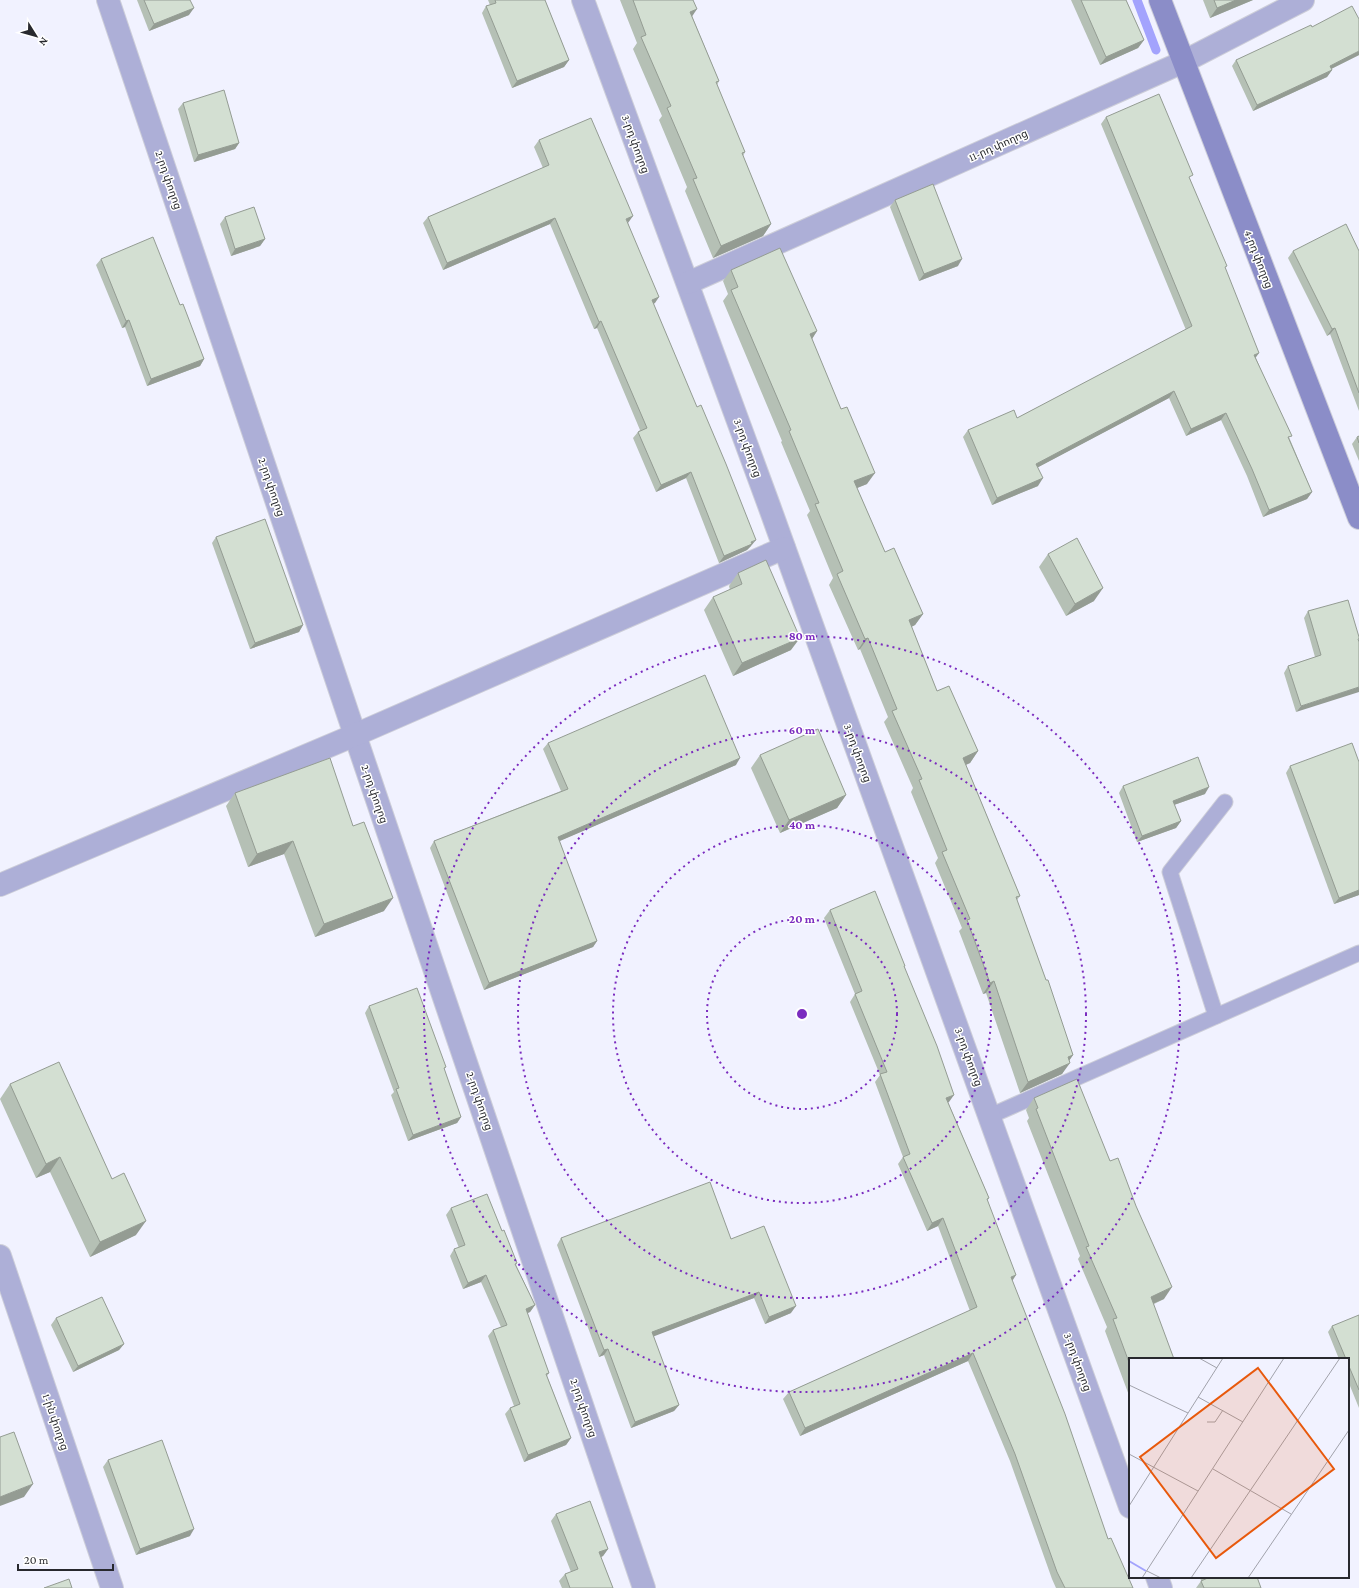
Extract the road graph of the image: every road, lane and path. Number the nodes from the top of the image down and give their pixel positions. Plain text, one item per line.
1 (108, 0) edge
2 (583, 0) edge
3 (1160, 0) edge
4 (1303, 0) edge
5 (1183, 62) junction
6 (688, 283) junction
7 (1359, 518) edge
8 (784, 548) junction
9 (355, 735) junction
10 (1225, 802) dead end
11 (0, 885) edge
12 (1359, 953) edge
13 (1216, 1016) junction
14 (990, 1116) junction
15 (0, 1256) edge
16 (1129, 1503) edge
17 (1157, 1578) edge
18 (112, 1588) edge
19 (644, 1588) edge
20 (1161, 1588) edge

1 - 9 street, 2-րդ փողոց
2 - 6 street, 3-րդ փողոց
3 - 5 main road, 4-րդ փողոց
4 - 5 street, 11-րդ փողոց
5 - 6 street, 11-րդ փողոց
5 - 7 main road, 4-րդ փողոց
6 - 8 street, 3-րդ փողոց
8 - 9 street
8 - 14 street, 3-րդ փողոց
9 - 11 street
9 - 19 street, 2-րդ փողոց
10 - 13 lane
12 - 13 lane
13 - 14 lane
14 - 16 street, 3-րդ փողոց
15 - 18 street, 1-ին փողոց
17 - 20 street

